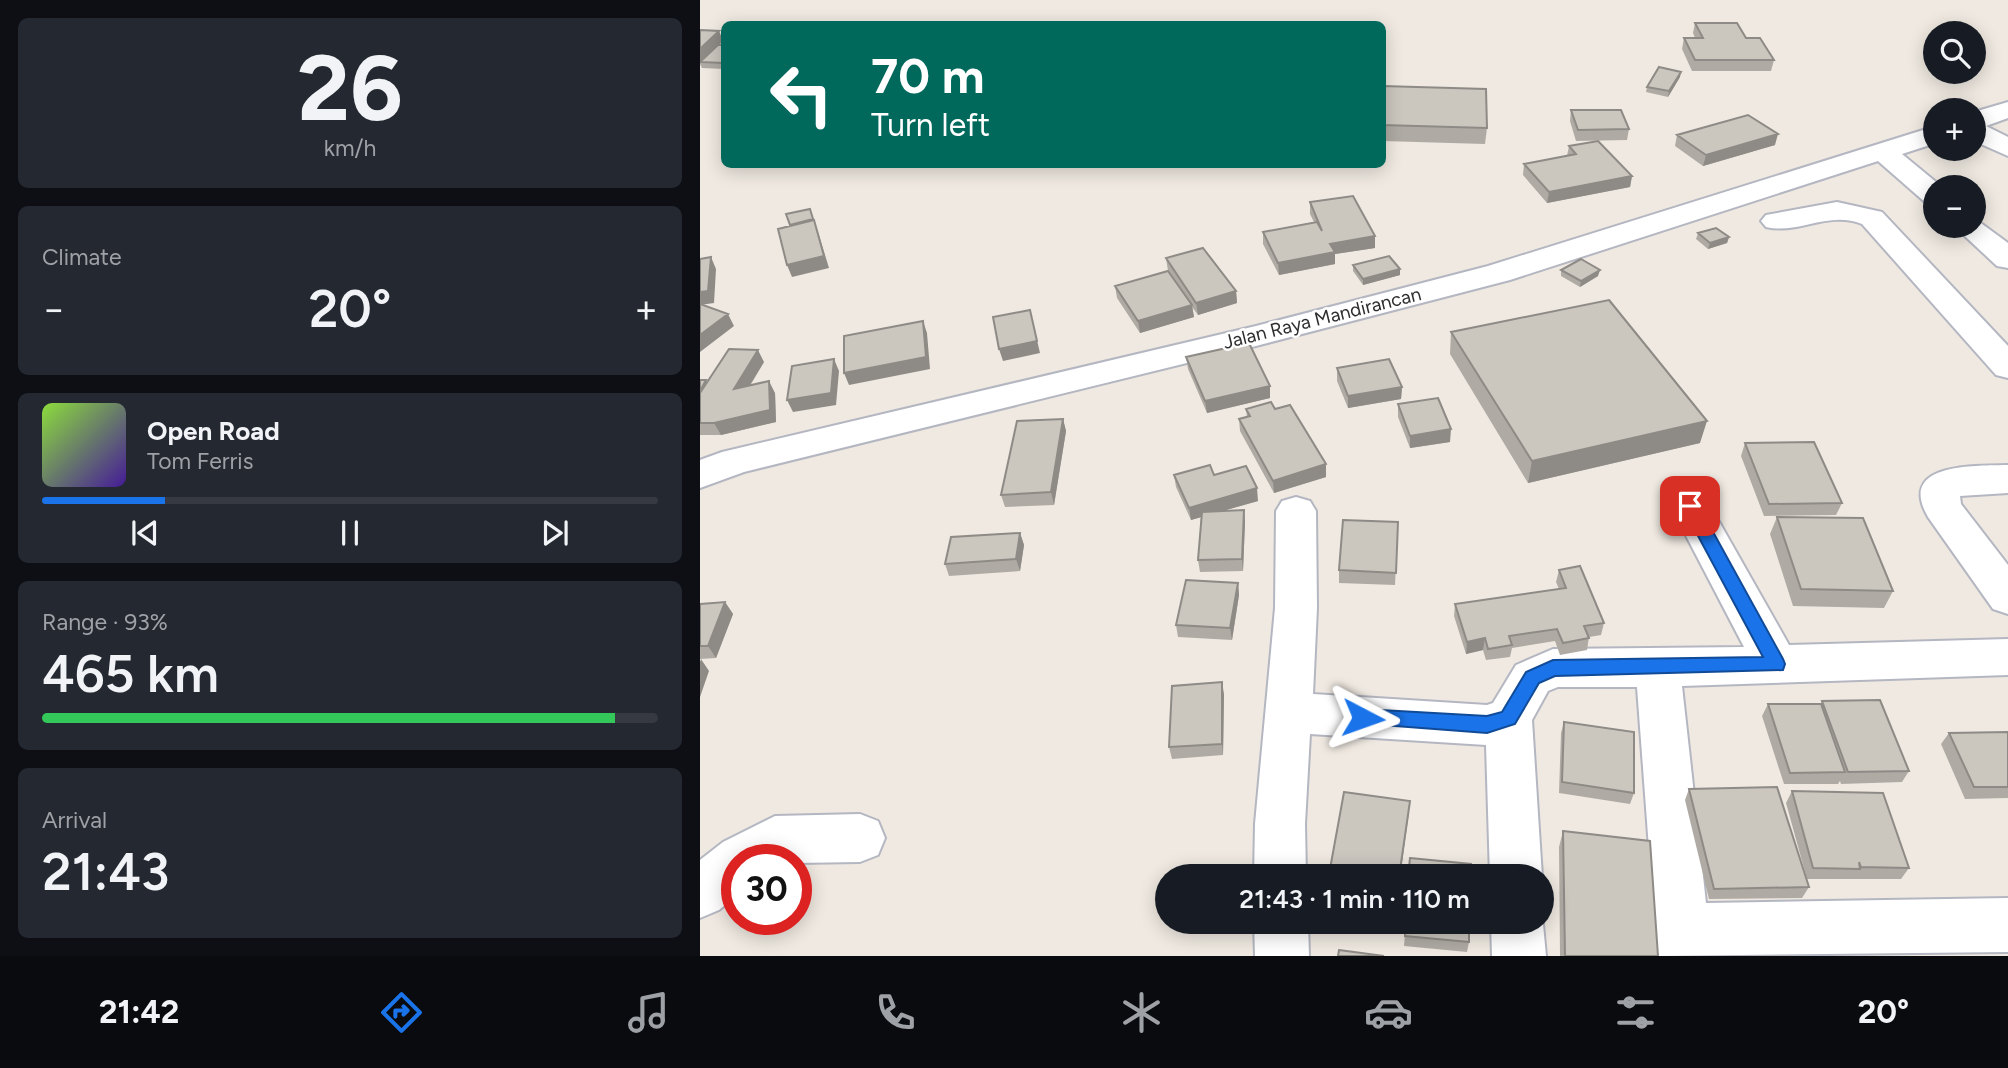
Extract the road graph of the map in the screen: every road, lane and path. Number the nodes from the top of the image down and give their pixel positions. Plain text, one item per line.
1 (2008, 110) edge
2 (1986, 117) edge
3 (1986, 137) edge
4 (1923, 138) edge
5 (2008, 148) edge
6 (1883, 152) junction
7 (1923, 186) edge
8 (1776, 220) dead end
9 (1983, 238) edge
10 (2008, 260) edge
11 (2008, 367) edge
12 (700, 474) edge
13 (2008, 479) edge
14 (1690, 506) dead end
15 (1296, 511) dead end
16 (2008, 597) edge
17 (2008, 657) edge
18 (1776, 664) junction
19 (1658, 668) junction
20 (1289, 713) junction
21 (1508, 718) junction
22 (860, 838) dead end
23 (768, 844) edge
24 (1280, 864) edge
25 (1515, 864) edge
26 (721, 876) edge
27 (700, 892) edge
28 (2008, 925) edge
29 (1281, 934) edge
30 (1519, 934) edge
31 (1683, 943) edge
32 (1282, 956) edge
33 (1520, 956) edge

1 - 2 street
3 - 5 street
4 - 6 street, Jalan Raya Mandirancan
6 - 7 street
6 - 12 street, Jalan Raya Mandirancan
8 - 11 street
9 - 10 street
13 - 16 street
14 - 18 street
15 - 20 street
17 - 18 street
18 - 19 street
19 - 21 street
19 - 31 street
20 - 21 street
20 - 24 street
21 - 25 street
22 - 23 street
26 - 27 street
28 - 31 street
29 - 32 street
30 - 33 street

